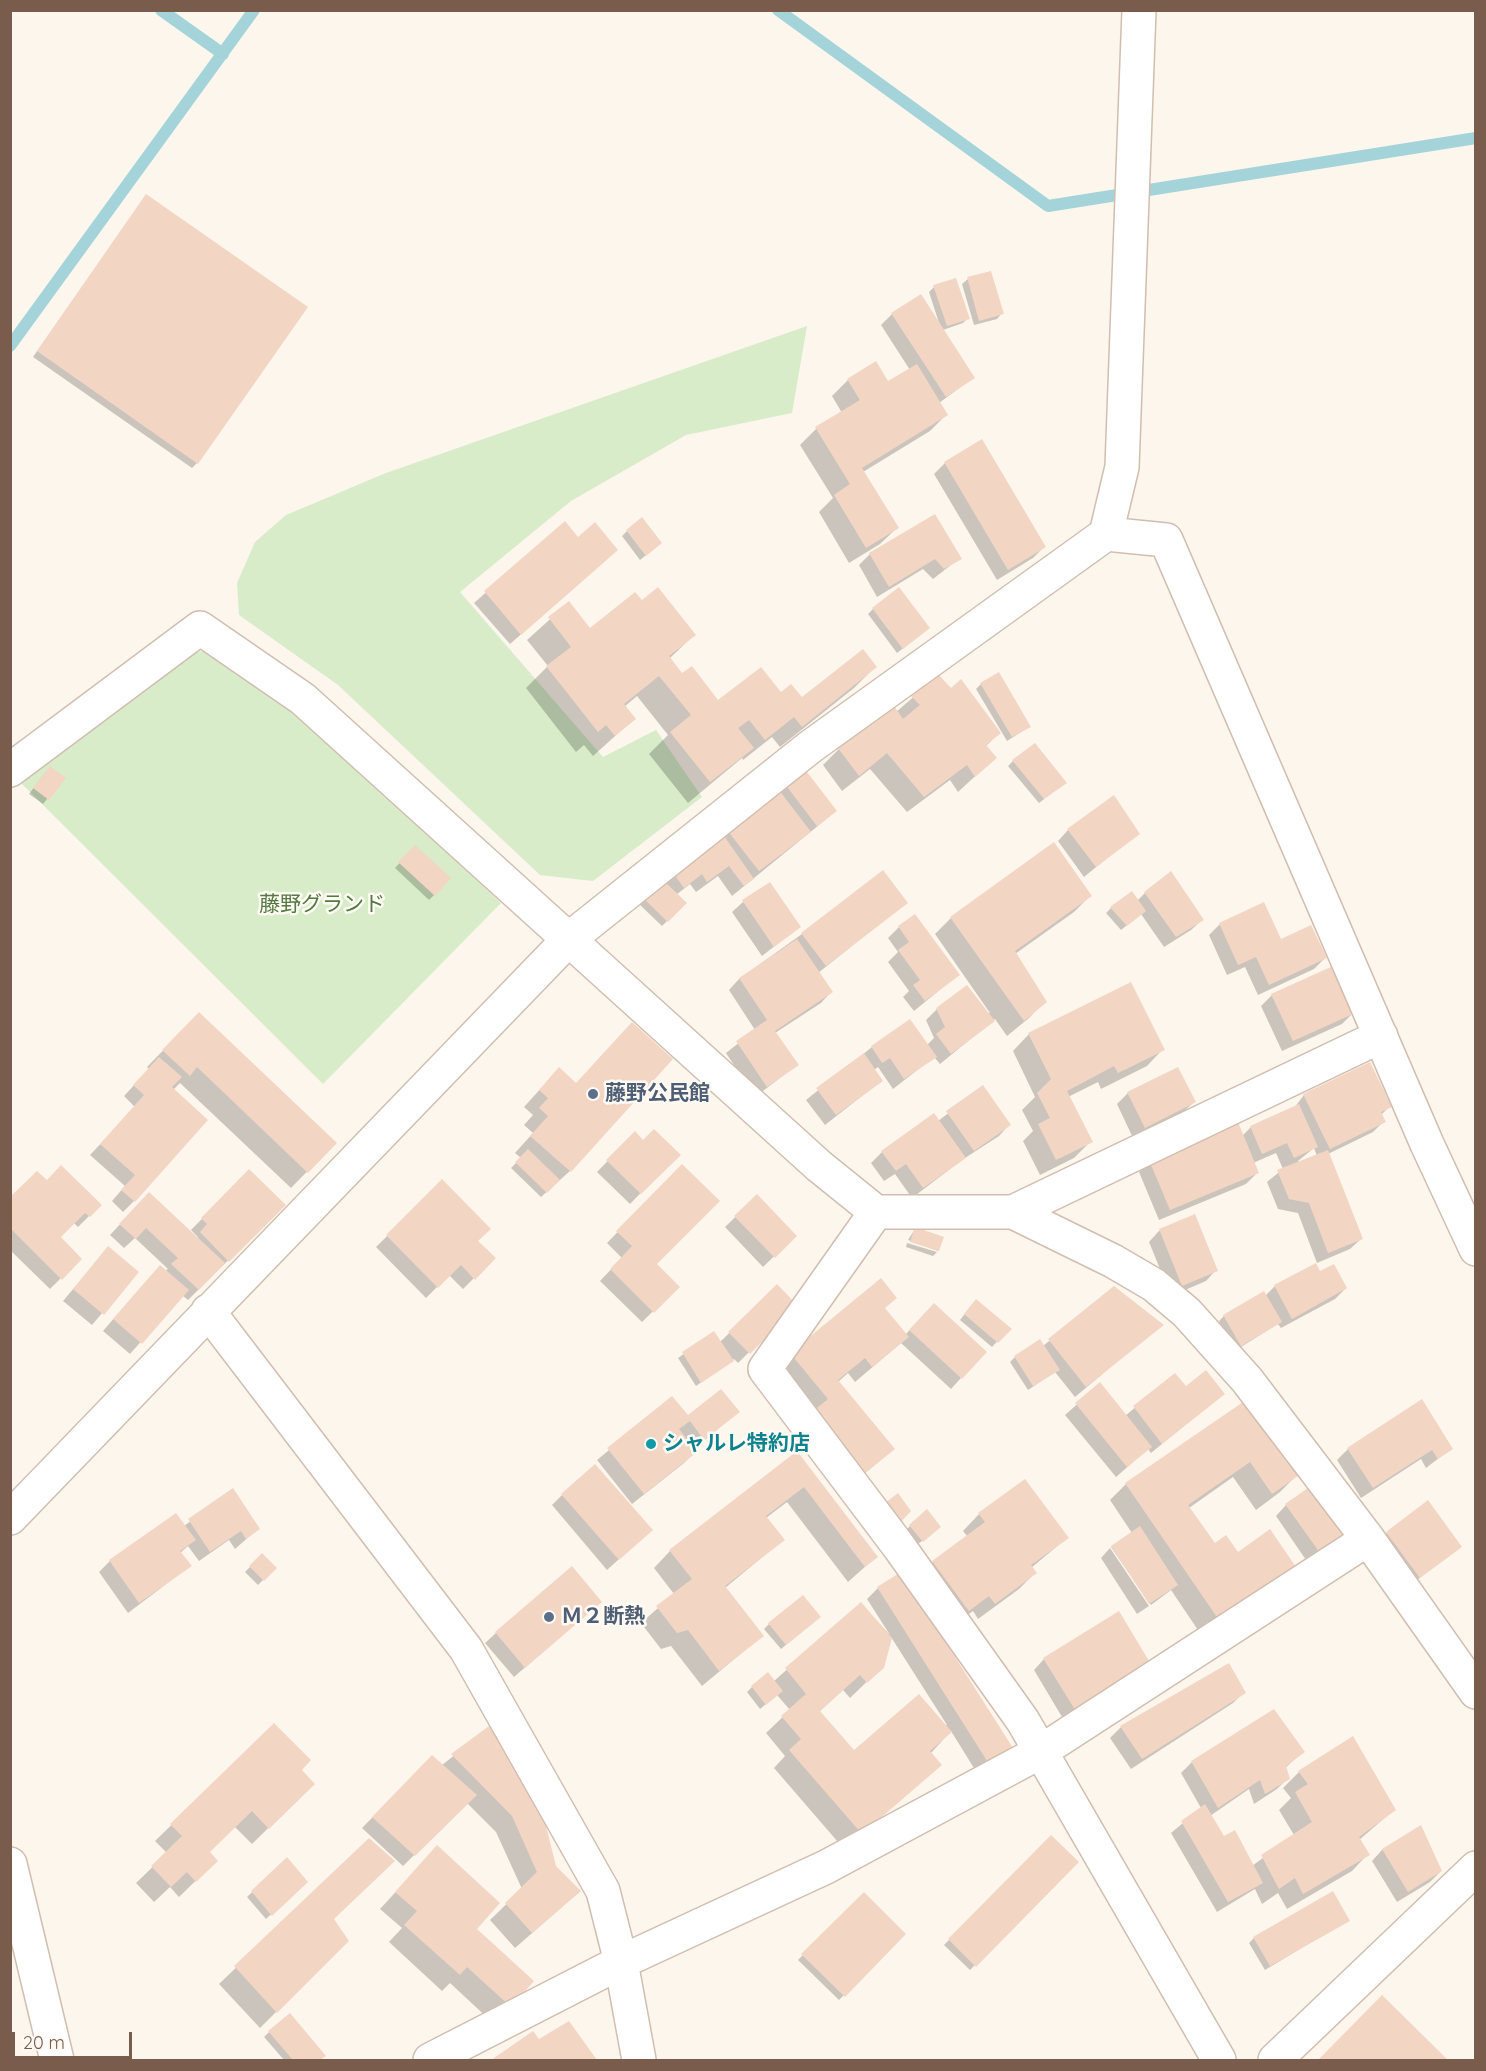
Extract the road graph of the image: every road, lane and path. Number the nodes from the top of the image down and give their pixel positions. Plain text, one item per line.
1 (1139, 10) edge
2 (1106, 534) junction
3 (10, 771) edge
4 (569, 939) junction
5 (1381, 1036) junction
6 (876, 1212) junction
7 (1013, 1212) junction
8 (1476, 1249) edge
9 (208, 1311) junction
10 (10, 1518) edge
11 (1368, 1539) junction
12 (1476, 1692) edge
13 (1040, 1752) junction
14 (10, 1864) edge
15 (1476, 1868) edge
16 (621, 1962) junction
17 (57, 2061) edge
18 (430, 2061) edge
19 (639, 2061) edge
20 (1219, 2061) edge
21 (1275, 2061) edge

1 - 2 street
2 - 4 street
2 - 5 street
3 - 4 street
4 - 6 street
4 - 9 street
5 - 7 street
5 - 8 street
6 - 7 street
6 - 13 street
7 - 11 street
9 - 10 street
9 - 16 street
11 - 12 street
11 - 13 street
13 - 16 street
13 - 20 street
14 - 17 street
15 - 21 street
16 - 18 street
16 - 19 street

